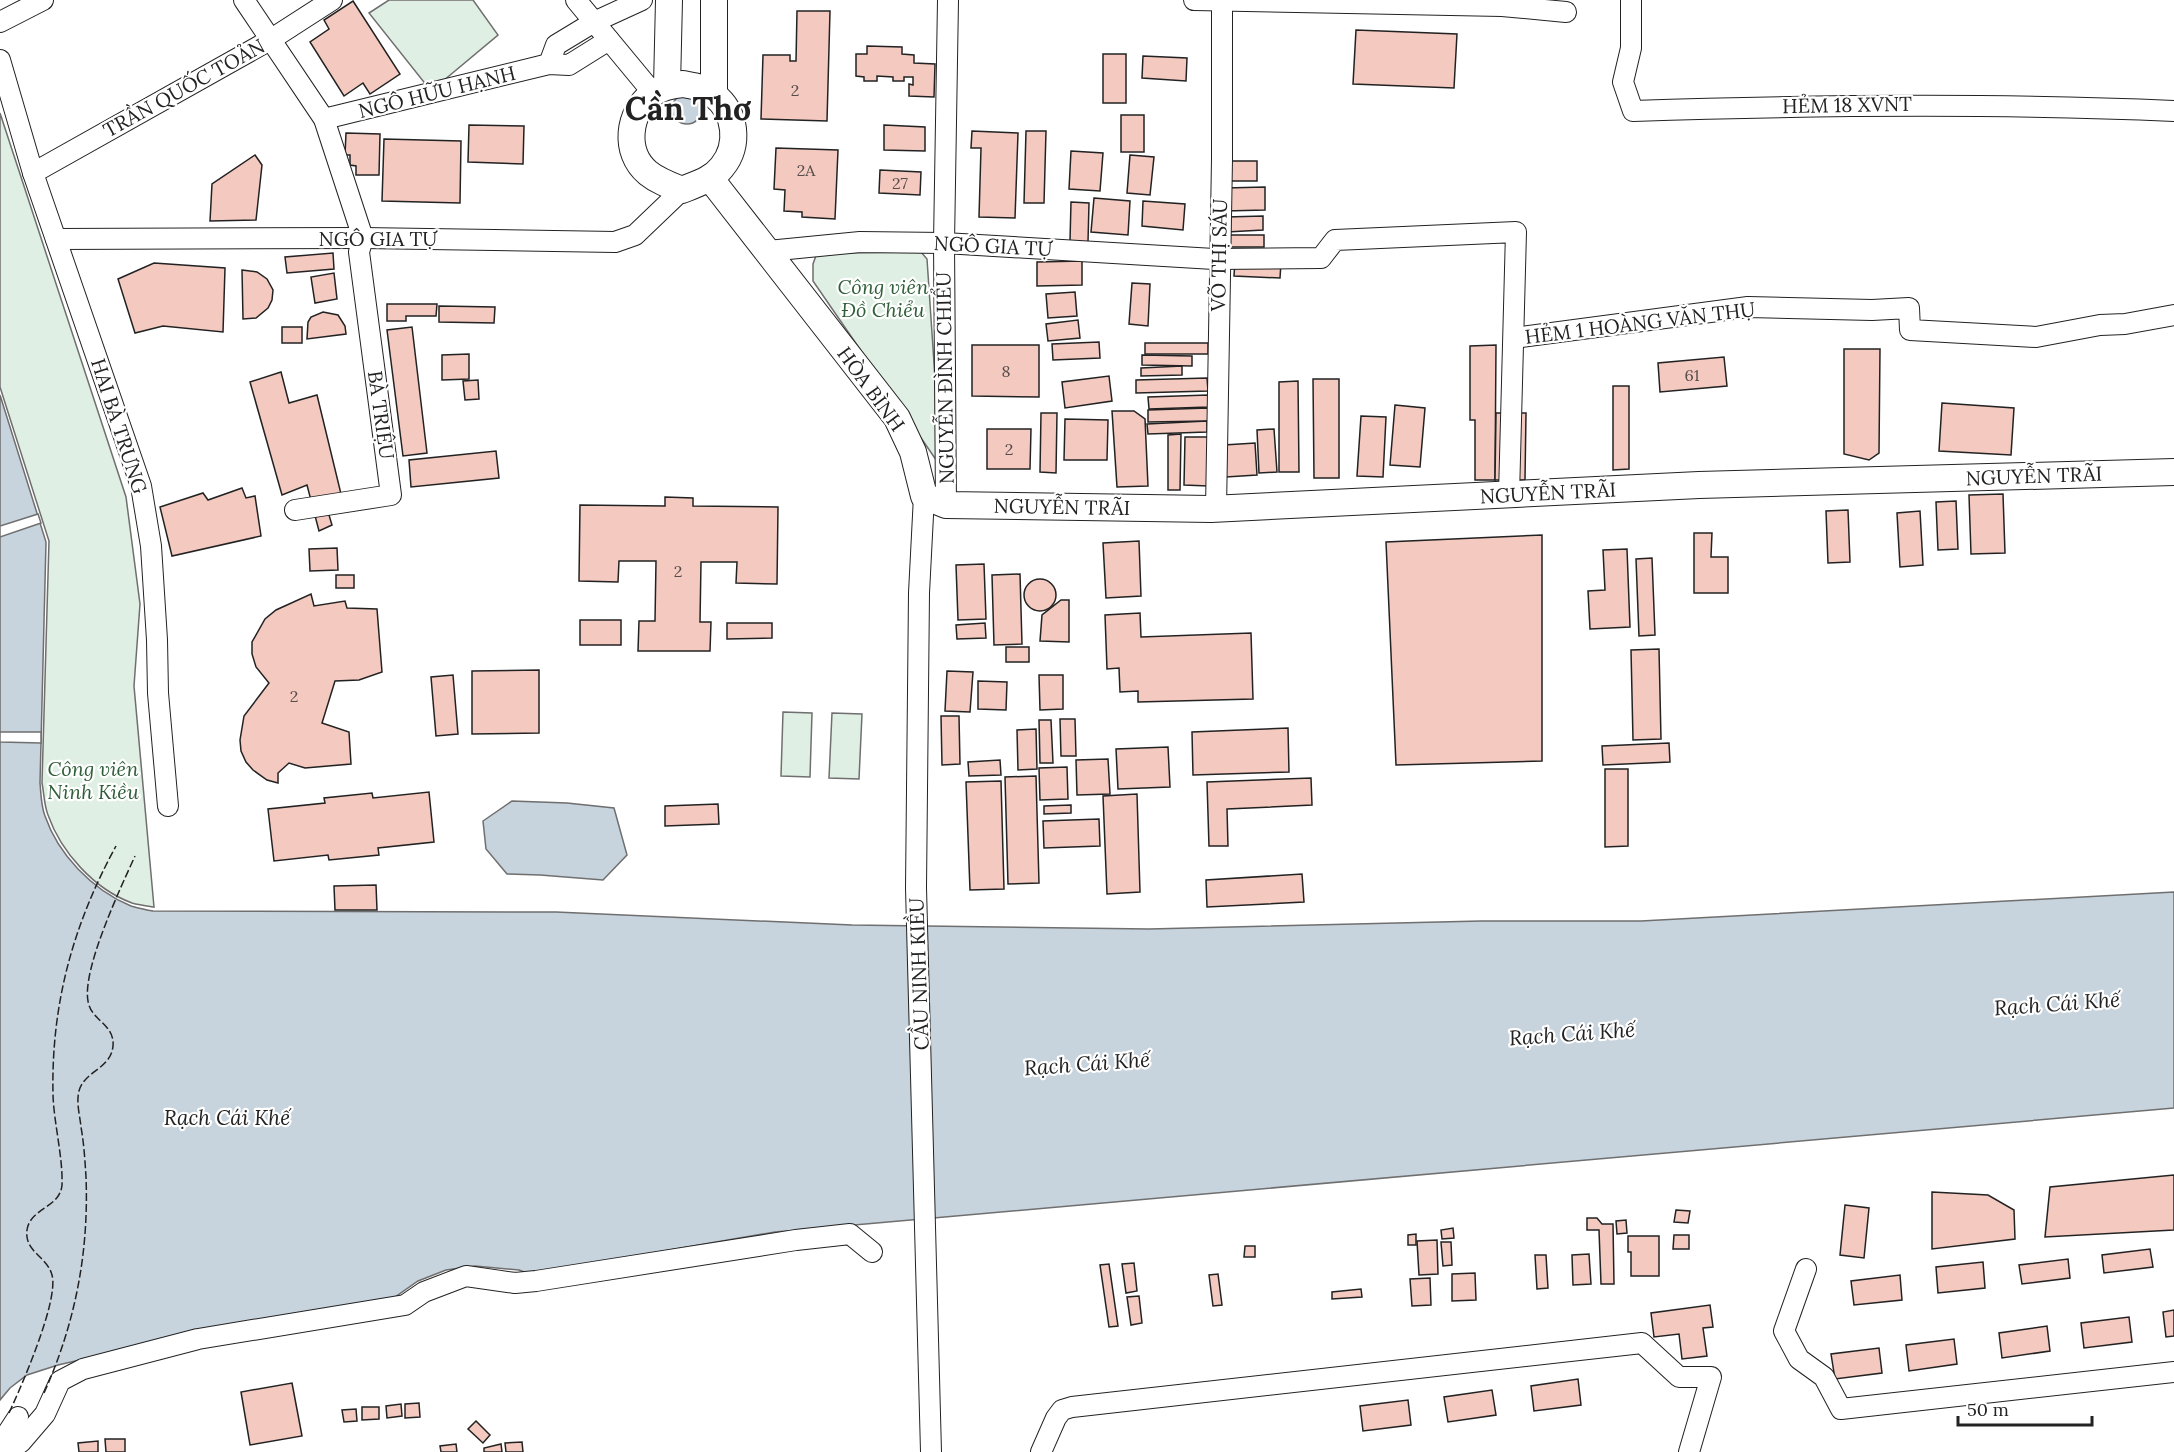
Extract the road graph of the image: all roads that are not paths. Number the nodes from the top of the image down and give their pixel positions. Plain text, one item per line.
1 (43, 0) edge
2 (244, 0) edge
3 (332, 0) edge
4 (576, 0) edge
5 (642, 0) edge
6 (669, 0) edge
7 (714, 0) edge
8 (948, 0) edge
9 (1194, 0) edge
10 (1222, 0) edge
11 (1631, 0) edge
12 (1508, 4) edge
13 (1566, 12) dead end
14 (0, 22) edge
15 (594, 22) junction
16 (270, 40) junction
17 (609, 40) junction
18 (0, 60) edge
19 (549, 64) junction
20 (660, 90) junction
21 (714, 94) junction
22 (2174, 111) edge
23 (324, 119) junction
24 (33, 173) junction
25 (710, 178) junction
26 (681, 190) junction
27 (363, 238) junction
28 (56, 239) junction
29 (944, 243) junction
30 (768, 251) junction
31 (1219, 259) junction
32 (2174, 315) edge
33 (1514, 338) junction
34 (2174, 472) edge
35 (1509, 495) junction
36 (935, 500) junction
37 (1215, 509) junction
38 (295, 510) dead end
39 (168, 806) dead end
40 (872, 1252) dead end
41 (1806, 1269) dead end
42 (2174, 1372) edge
43 (18, 1417) dead end
44 (0, 1452) edge
45 (8, 1452) edge
46 (931, 1452) edge
47 (1041, 1452) edge
48 (1689, 1452) edge

1 - 14 street
2 - 16 street
3 - 16 street, TRẦN QUỐC TOẢN
4 - 15 street
5 - 15 street
6 - 20 main road
7 - 21 main road
8 - 29 street, NGUYỄN ĐÌNH CHIỂU
9 - 10 street
10 - 12 street
10 - 31 street, VÕ THỊ SÁU
11 - 22 street, HẺM 18 XVNT
12 - 13 street
15 - 17 street
15 - 19 street
16 - 23 street
16 - 24 street, TRẦN QUỐC TOẢN
17 - 19 street, NGÔ HỮU HẠNH
17 - 20 street
18 - 24 street, HAI BÀ TRƯNG
19 - 23 street, NGÔ HỮU HẠNH
20 - 21 main road
20 - 26 main road
21 - 25 main road
23 - 27 street
24 - 28 street, HAI BÀ TRƯNG
25 - 26 main road
25 - 30 main road, HÒA BÌNH
26 - 27 street, NGÔ GIA TỰ
27 - 28 street, NGÔ GIA TỰ
27 - 38 street, BÀ TRIỆU
28 - 39 street, HAI BÀ TRƯNG
29 - 30 street, NGÔ GIA TỰ
29 - 31 street, NGÔ GIA TỰ
29 - 36 street, NGUYỄN ĐÌNH CHIỂU
30 - 36 main road, HÒA BÌNH
31 - 33 street, NGÔ GIA TỰ
31 - 37 street, VÕ THỊ SÁU
32 - 33 street, HẺM 1 HOÀNG VĂN THỤ
33 - 35 street
34 - 35 main road, NGUYỄN TRÃI
35 - 37 main road, NGUYỄN TRÃI
36 - 37 main road, NGUYỄN TRÃI
36 - 46 street, CẦU NINH KIỀU
40 - 45 street
41 - 42 street
43 - 44 street
47 - 48 street

